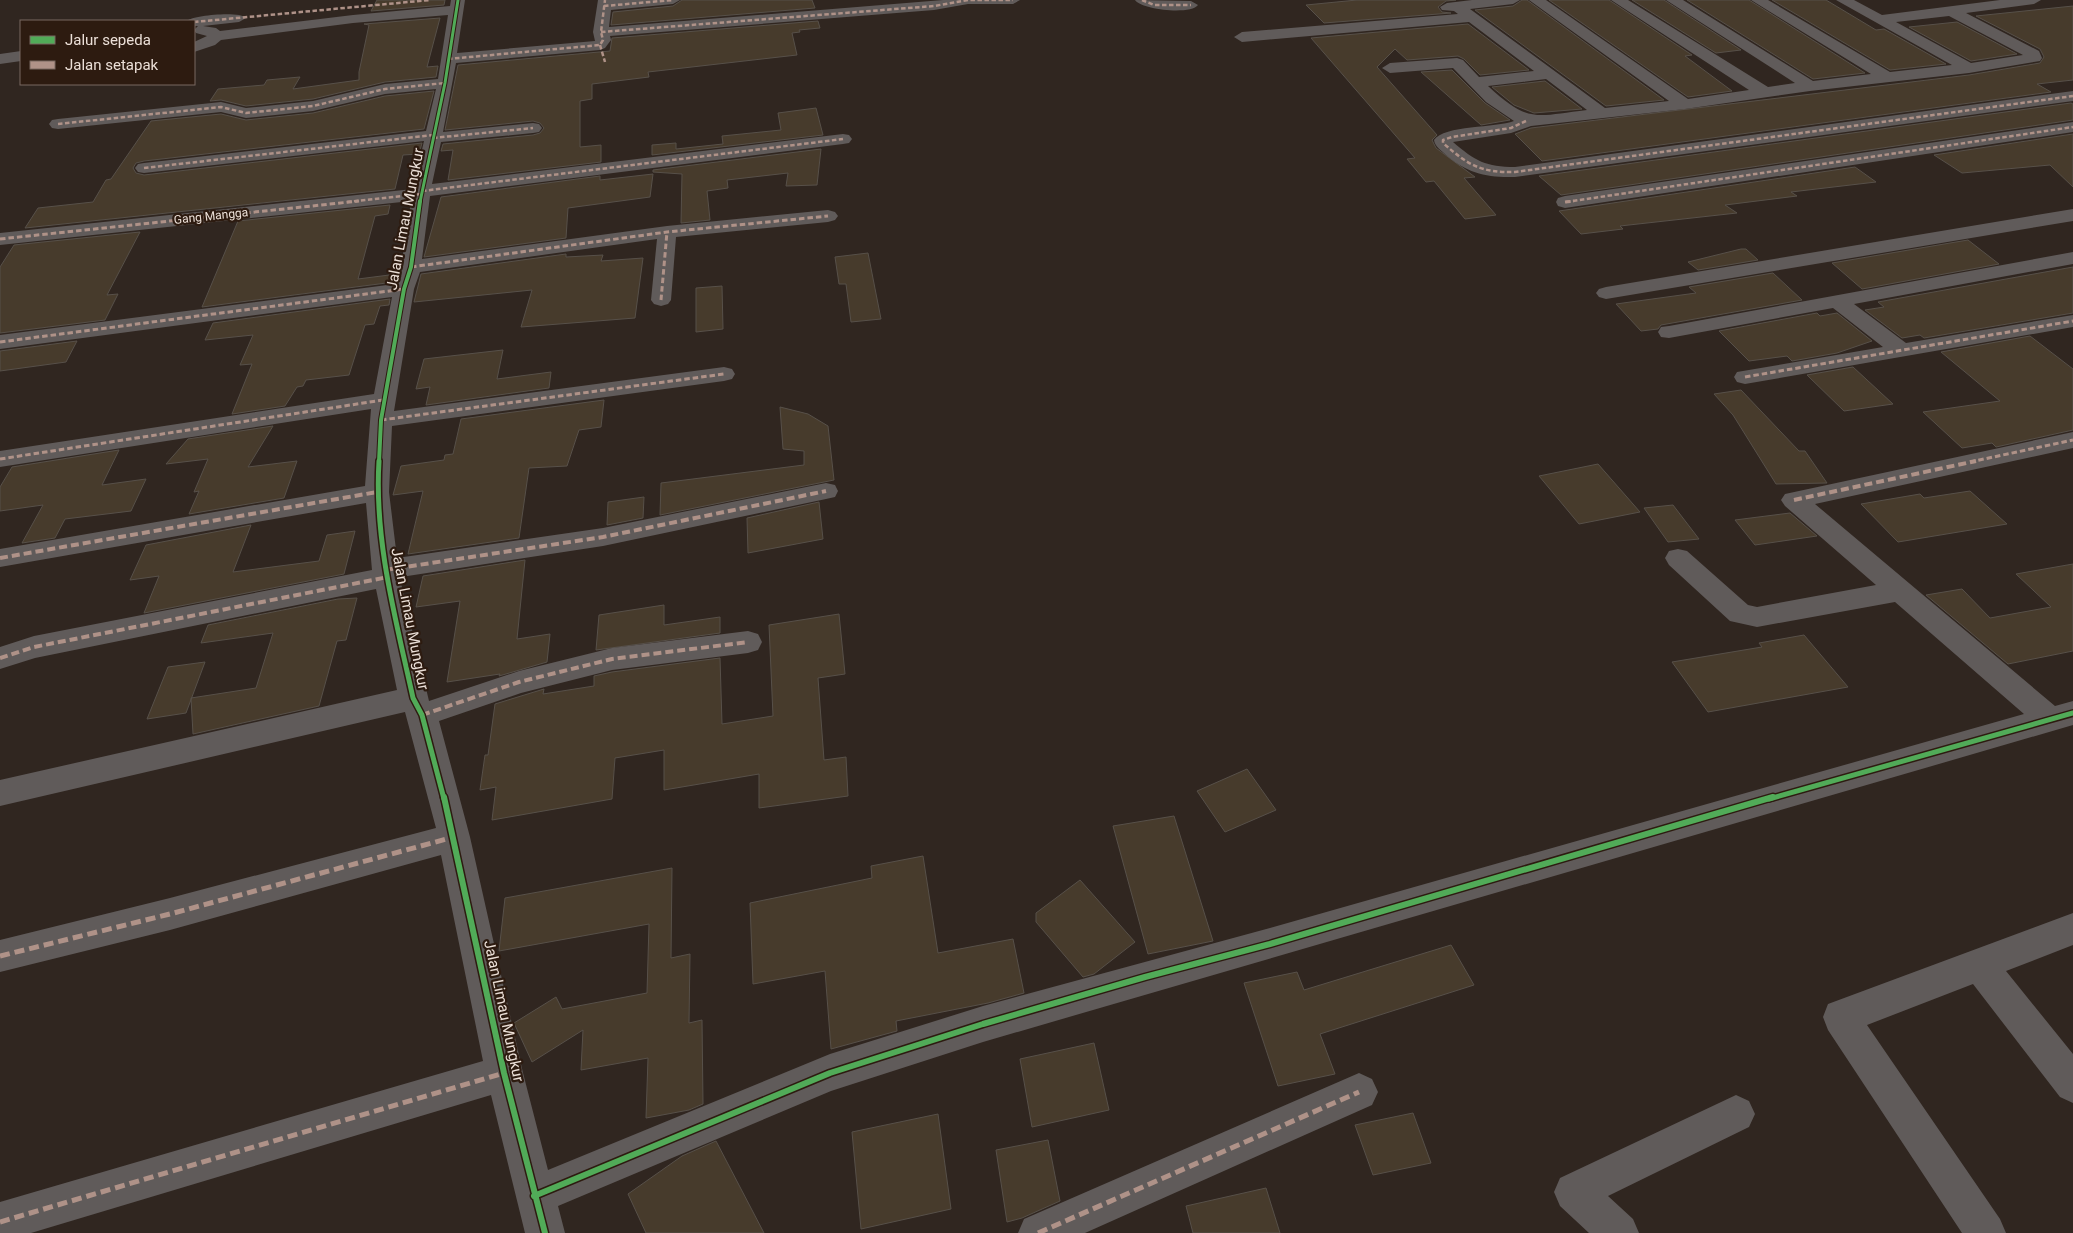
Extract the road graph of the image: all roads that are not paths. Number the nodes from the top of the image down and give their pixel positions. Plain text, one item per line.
1 (430, 0) edge
2 (673, 0) edge
3 (1013, 0) edge
4 (1142, 0) edge
5 (1513, 0) edge
6 (1536, 0) edge
7 (1618, 0) edge
8 (1673, 0) edge
9 (1758, 0) edge
10 (1843, 0) edge
11 (2034, 0) edge
12 (604, 3) edge
13 (457, 5) edge
14 (1192, 5) dead end
15 (1457, 6) junction
16 (1953, 12) junction
17 (1470, 17) junction
18 (1880, 20) junction
19 (195, 22) edge
20 (1323, 28) junction
21 (195, 31) edge
22 (216, 36) junction
23 (1242, 37) dead end
24 (600, 38) junction
25 (195, 47) edge
26 (20, 56) edge
27 (0, 58) edge
28 (605, 62) dead end
29 (1390, 68) dead end
30 (1969, 68) junction
31 (447, 71) junction
32 (1548, 74) junction
33 (1890, 78) junction
34 (1476, 82) junction
35 (1810, 86) junction
36 (1764, 92) junction
37 (2073, 96) edge
38 (1685, 104) junction
39 (1602, 114) junction
40 (1526, 121) junction
41 (58, 124) dead end
42 (2073, 127) edge
43 (533, 128) dead end
44 (433, 136) junction
45 (843, 139) dead end
46 (144, 168) dead end
47 (422, 192) junction
48 (1565, 202) dead end
49 (2073, 215) edge
50 (828, 216) dead end
51 (667, 232) junction
52 (0, 239) edge
53 (2073, 258) edge
54 (407, 278) junction
55 (1606, 294) dead end
56 (661, 300) dead end
57 (1835, 300) junction
58 (2073, 321) edge
59 (1669, 332) dead end
60 (0, 342) edge
61 (1901, 350) junction
62 (724, 374) dead end
63 (1745, 377) dead end
64 (382, 410) junction
65 (2073, 440) edge
66 (0, 458) edge
67 (826, 491) dead end
68 (377, 492) junction
69 (0, 558) edge
70 (1678, 558) dead end
71 (386, 574) junction
72 (1900, 591) junction
73 (748, 642) dead end
74 (0, 658) edge
75 (417, 707) junction
76 (2062, 716) edge
77 (0, 793) edge
78 (454, 837) junction
79 (2073, 929) edge
80 (0, 956) edge
81 (1979, 964) junction
82 (504, 1073) junction
83 (2073, 1084) edge
84 (1359, 1092) dead end
85 (1736, 1114) dead end
86 (534, 1196) junction
87 (0, 1222) edge
88 (546, 1233) edge
89 (1038, 1233) edge
90 (1619, 1233) edge
91 (1986, 1233) edge

1 - 19 street
2 - 12 street
3 - 24 street
4 - 14 street
5 - 15 street
6 - 38 street
7 - 36 street
8 - 35 street
9 - 33 street
10 - 18 street
11 - 16 street
12 - 24 street
13 - 22 street
13 - 31 street, Jalan Limau Mungkur
15 - 17 street
15 - 20 street
16 - 18 street
16 - 30 street
17 - 20 street
17 - 32 street
18 - 30 street
20 - 23 street
21 - 22 street
22 - 25 street
24 - 28 street
24 - 31 street
26 - 27 street
29 - 34 street
30 - 33 street
31 - 41 street
31 - 44 street, Jalan Limau Mungkur
32 - 34 street
32 - 39 street
33 - 35 street
34 - 40 street
35 - 36 street
36 - 38 street
37 - 40 street
38 - 39 street
39 - 40 street
42 - 48 street
43 - 44 street
44 - 46 street
44 - 47 street, Jalan Limau Mungkur
45 - 47 street, Gang Mangga
47 - 52 street, Gang Mangga
47 - 54 street, Jalan Limau Mungkur
49 - 55 street
50 - 51 street
51 - 54 street
51 - 56 street
53 - 57 street
54 - 60 street
54 - 64 street, Jalan Limau Mungkur
57 - 59 street
57 - 61 street
58 - 61 street
61 - 63 street
62 - 64 street
64 - 66 street
64 - 68 street, Jalan Limau Mungkur
65 - 72 street
67 - 71 street
68 - 69 street
68 - 71 street, Jalan Limau Mungkur
70 - 72 street
71 - 74 street
71 - 75 street, Jalan Limau Mungkur
72 - 76 street
73 - 75 street
75 - 77 street
75 - 78 street, Jalan Limau Mungkur
76 - 86 street
78 - 80 street
78 - 82 street, Jalan Limau Mungkur
79 - 81 street
81 - 83 street
81 - 91 street
82 - 86 street, Jalan Limau Mungkur
82 - 87 street
84 - 89 street
85 - 90 street
86 - 88 street, Jalan Limau Mungkur

